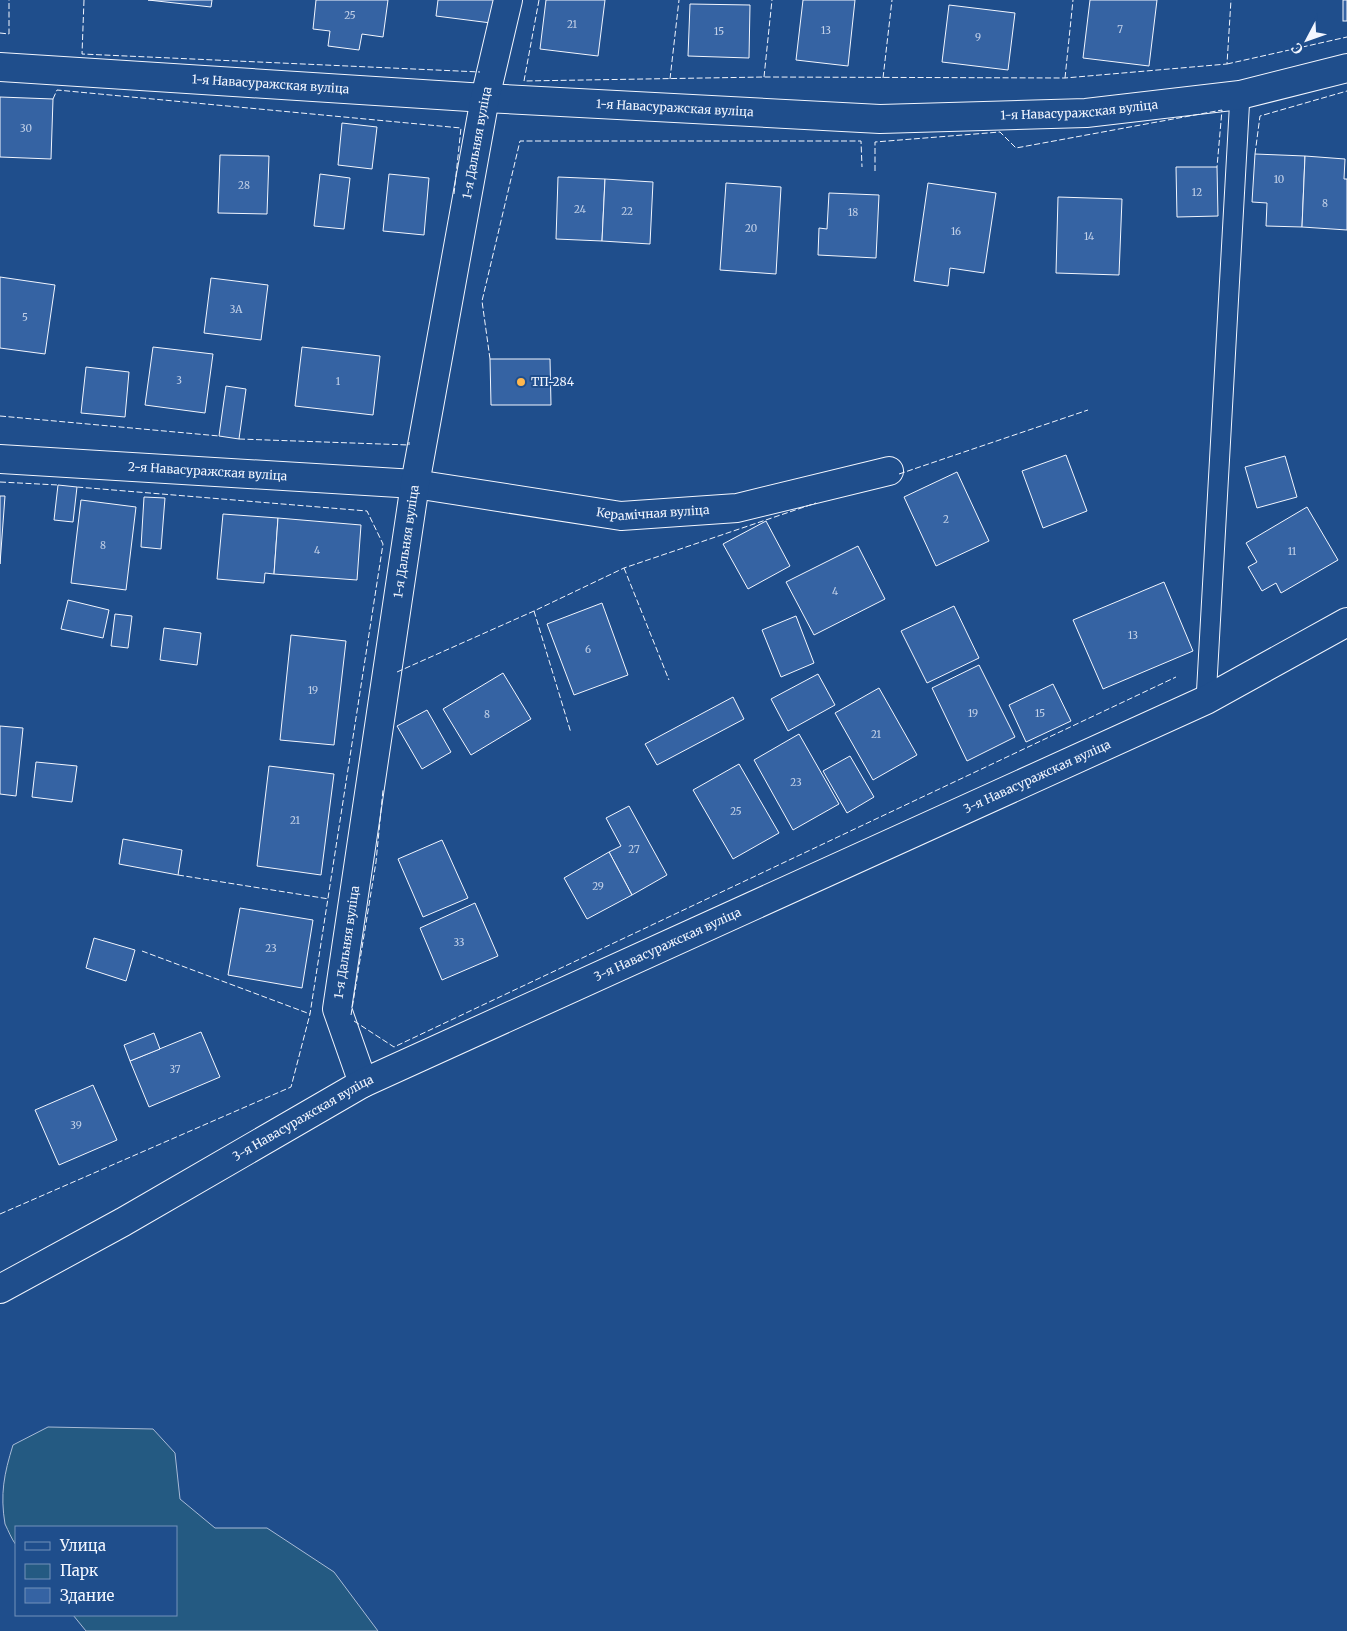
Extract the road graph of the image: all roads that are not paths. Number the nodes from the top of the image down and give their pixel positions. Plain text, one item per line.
1 (508, 0) edge
2 (0, 67) edge
3 (1347, 68) edge
4 (1240, 95) junction
5 (485, 98) junction
6 (0, 459) edge
7 (889, 471) dead end
8 (416, 484) junction
9 (1347, 622) edge
10 (1206, 700) junction
11 (363, 1084) junction
12 (0, 1289) edge

1 - 5 street, 1-я Дальняя вуліца
2 - 5 street, 1-я Навасуражская вуліца
3 - 4 street, 1-я Навасуражская вуліца
4 - 5 street, 1-я Навасуражская вуліца
4 - 10 lane
5 - 8 street, 1-я Дальняя вуліца
6 - 8 street, 2-я Навасуражская вуліца
7 - 8 street, Керамічная вуліца
8 - 11 street, 1-я Дальняя вуліца
9 - 10 street, 3-я Навасуражская вуліца
10 - 11 street, 3-я Навасуражская вуліца
11 - 12 street, 3-я Навасуражская вуліца

